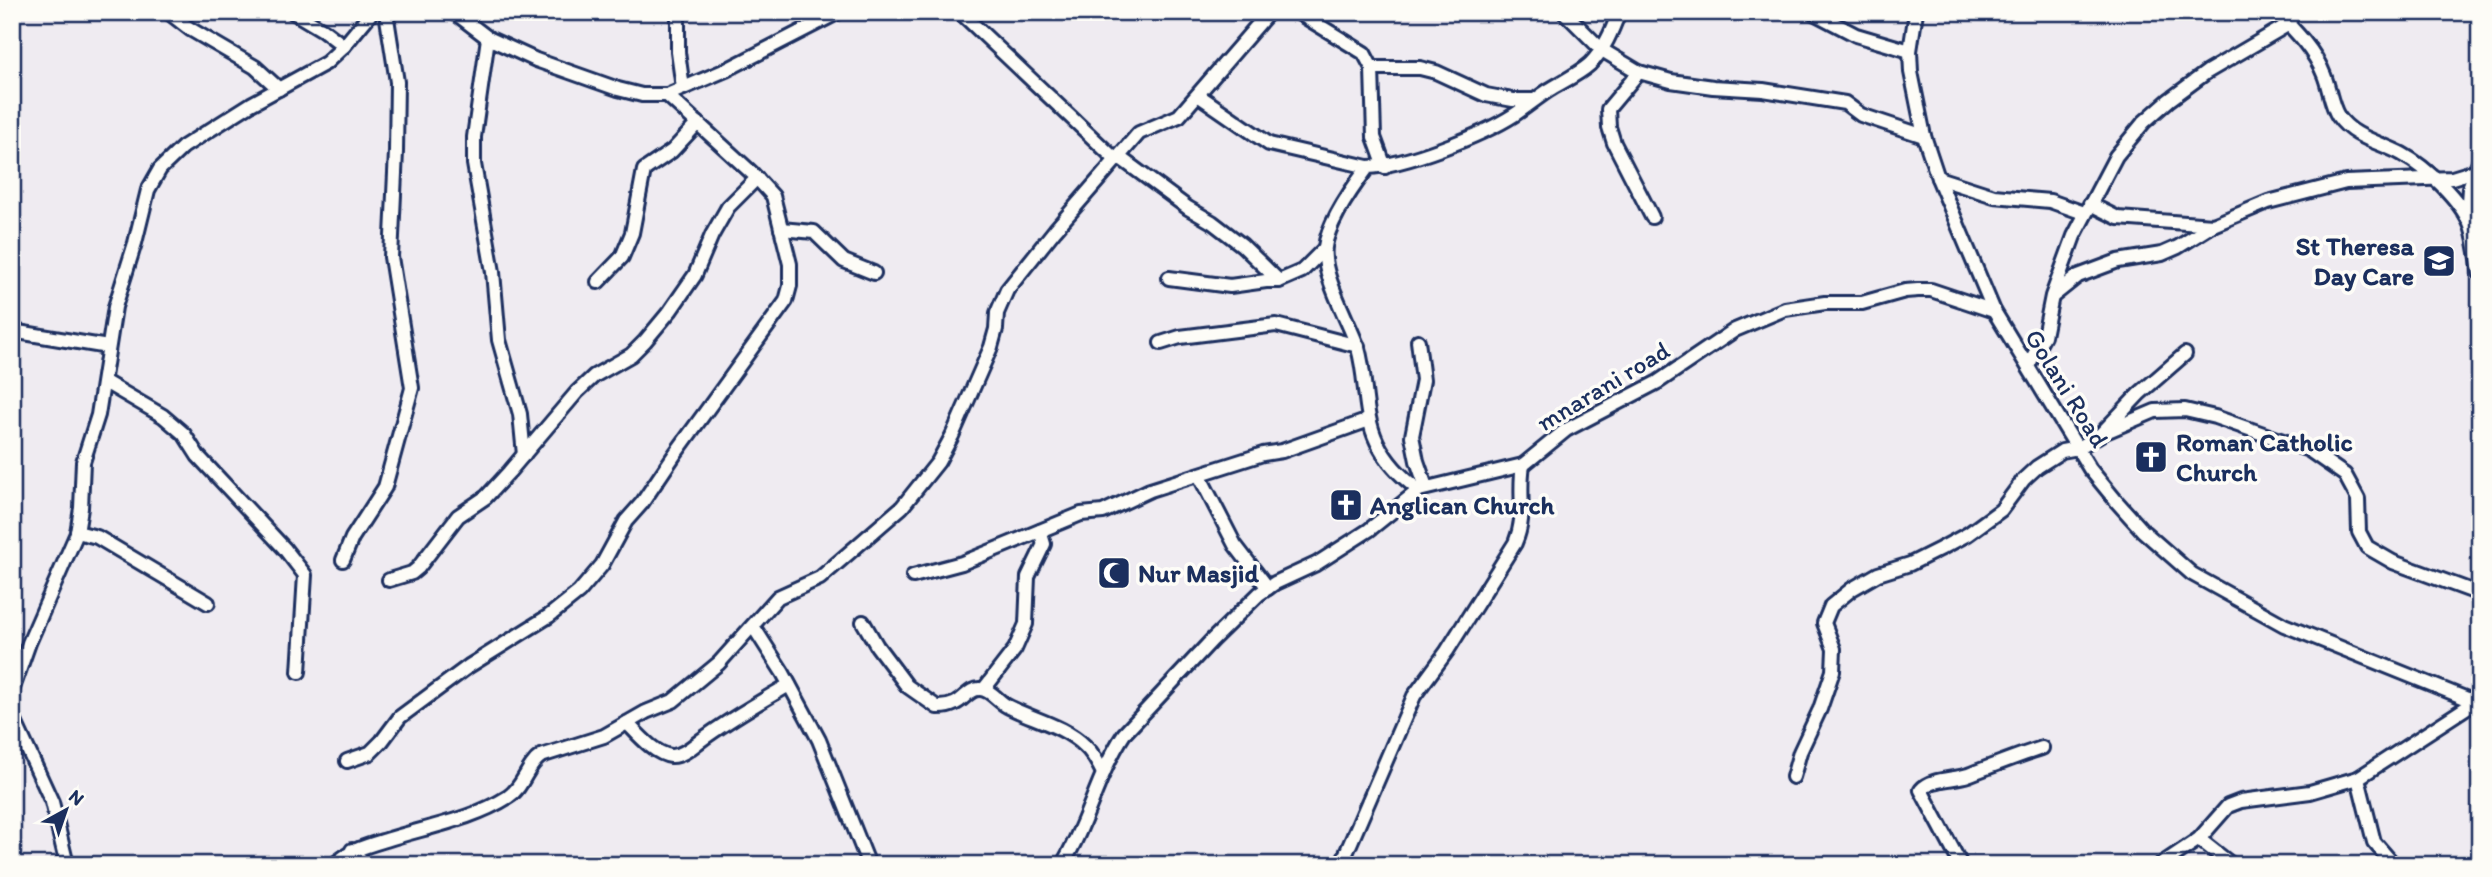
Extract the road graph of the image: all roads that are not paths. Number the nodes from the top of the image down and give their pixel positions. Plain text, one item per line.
1 (168, 12) edge
2 (293, 12) edge
3 (372, 12) edge
4 (386, 12) edge
5 (454, 12) edge
6 (678, 12) edge
7 (839, 12) edge
8 (960, 12) edge
9 (1269, 12) edge
10 (1297, 12) edge
11 (1564, 12) edge
12 (1619, 12) edge
13 (1812, 12) edge
14 (1916, 12) edge
15 (2276, 12) edge
16 (2290, 18) edge
17 (488, 38) junction
18 (344, 46) junction
19 (1602, 50) junction
20 (1910, 51) junction
21 (1371, 68) junction
22 (1639, 72) junction
23 (683, 88) junction
24 (279, 89) junction
25 (667, 94) junction
26 (1198, 94) junction
27 (1533, 100) junction
28 (698, 124) junction
29 (1924, 136) junction
30 (1118, 159) junction
31 (2477, 165) edge
32 (1368, 167) junction
33 (1385, 167) junction
34 (757, 178) junction
35 (1938, 178) junction
36 (2435, 179) junction
37 (2087, 208) junction
38 (1652, 217) dead end
39 (2467, 218) junction
40 (2213, 225) junction
41 (781, 229) junction
42 (1324, 249) junction
43 (874, 273) dead end
44 (2480, 273) edge
45 (1169, 278) dead end
46 (1279, 281) junction
47 (598, 282) dead end
48 (2052, 296) junction
49 (1994, 311) junction
50 (12, 331) edge
51 (1418, 341) dead end
52 (1161, 343) dead end
53 (1357, 346) junction
54 (108, 347) junction
55 (2185, 354) dead end
56 (2028, 366) junction
57 (104, 382) junction
58 (1369, 420) junction
59 (2101, 434) junction
60 (2078, 448) junction
61 (524, 455) junction
62 (1523, 465) junction
63 (1199, 475) junction
64 (1422, 488) junction
65 (1040, 531) junction
66 (77, 532) junction
67 (343, 560) dead end
68 (913, 576) dead end
69 (389, 580) dead end
70 (1268, 588) junction
71 (2480, 594) edge
72 (208, 603) dead end
73 (863, 622) dead end
74 (753, 626) junction
75 (299, 672) dead end
76 (14, 675) edge
77 (789, 685) junction
78 (984, 690) junction
79 (12, 691) edge
80 (2477, 703) edge
81 (12, 715) edge
82 (627, 723) junction
83 (2042, 748) dead end
84 (347, 761) dead end
85 (1103, 773) junction
86 (1793, 777) dead end
87 (2358, 778) junction
88 (2199, 839) junction
89 (352, 850) junction
90 (67, 865) edge
91 (334, 865) edge
92 (366, 865) edge
93 (869, 865) edge
94 (1062, 865) edge
95 (1341, 865) edge
96 (1961, 865) edge
97 (2160, 865) edge
98 (2232, 865) edge
99 (2394, 865) edge

1 - 24 street
2 - 18 street
3 - 18 street
4 - 67 street
5 - 17 street
6 - 23 street
7 - 23 street
8 - 30 street
9 - 26 street
10 - 21 street
11 - 19 street
12 - 19 street
13 - 20 street
14 - 20 street, Golani Road
15 - 16 street
16 - 36 street
16 - 37 street
17 - 25 street
17 - 61 street
18 - 24 street
19 - 22 street
19 - 27 street
20 - 29 street, Golani Road
21 - 27 street
21 - 33 street
22 - 29 street
22 - 38 street
23 - 25 street
24 - 54 street
25 - 28 street
26 - 30 street
26 - 32 street
27 - 33 street
28 - 34 street
28 - 47 street
29 - 35 street, Golani Road
30 - 46 street
30 - 74 street
31 - 36 street
31 - 39 street
32 - 33 street
32 - 42 street
34 - 41 street
34 - 61 street
35 - 37 street
35 - 49 street, Golani Road
36 - 39 street
36 - 40 street
37 - 40 street
37 - 48 street
39 - 44 street
40 - 48 street
41 - 43 street
41 - 84 street
42 - 46 street
42 - 53 street
45 - 46 street
48 - 56 street
49 - 56 street, Golani Road
49 - 62 street, mnarani road
50 - 54 street
51 - 64 street
52 - 53 street
53 - 58 street
54 - 57 street
55 - 59 street
56 - 60 street, Golani Road
57 - 66 street
57 - 75 street
58 - 63 street
58 - 64 street
59 - 60 street
59 - 71 street
60 - 80 street, Golani Road
60 - 86 street
61 - 69 street
62 - 64 street, mnarani road
62 - 95 street
63 - 65 street
63 - 70 street
64 - 70 street, mnarani road
65 - 68 street
65 - 78 street
66 - 72 street
66 - 76 street
70 - 85 street, mnarani road
73 - 78 street
74 - 77 street
74 - 82 street
76 - 79 street
77 - 82 street
77 - 93 street
78 - 85 street
80 - 87 street
81 - 90 street
82 - 89 street
83 - 96 street
85 - 94 street, mnarani road
87 - 88 street
87 - 99 street
88 - 97 street
88 - 98 street
89 - 91 street
89 - 92 street

